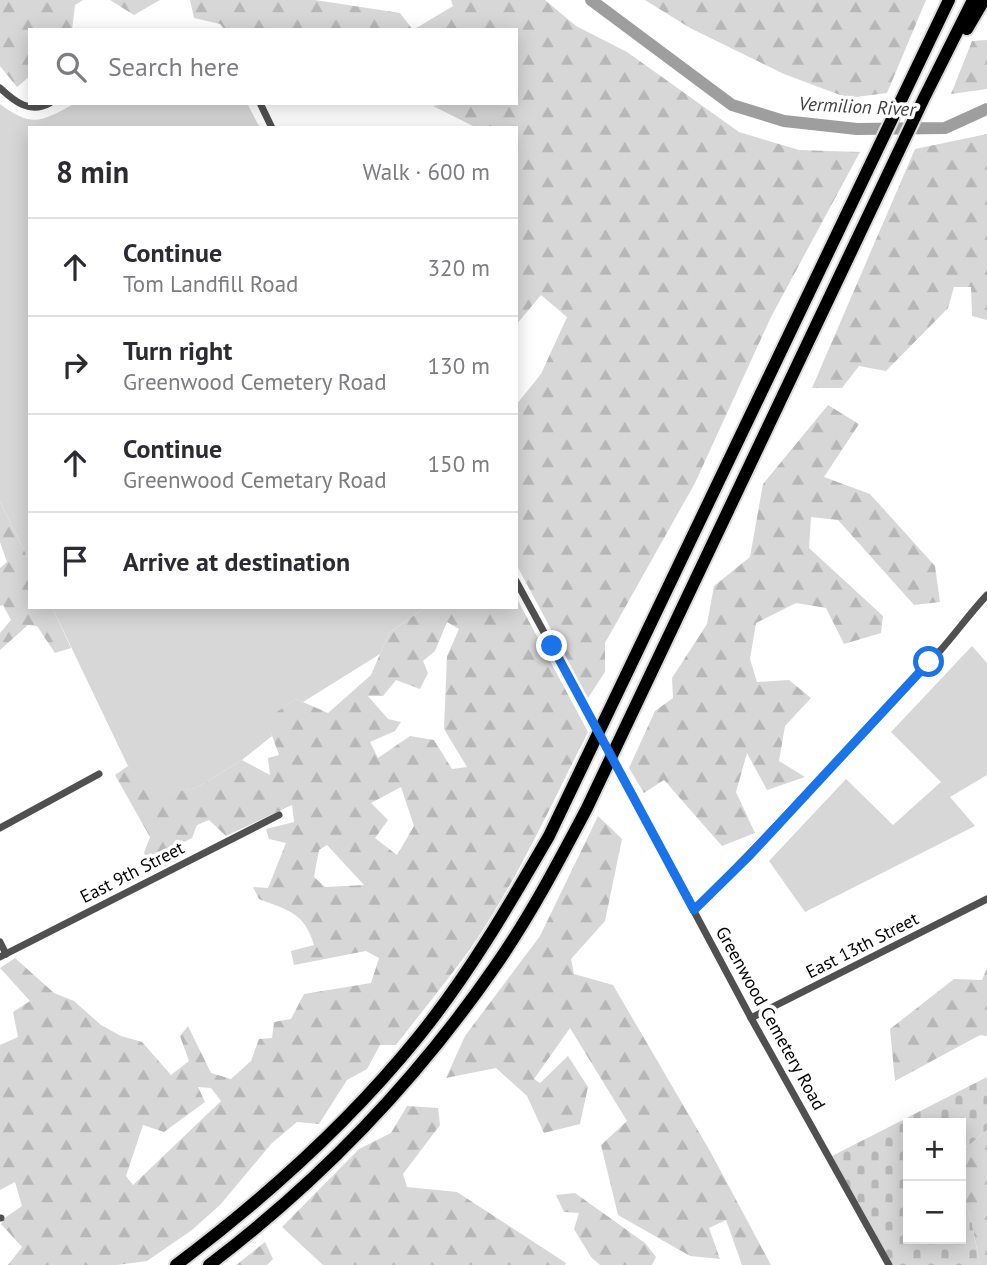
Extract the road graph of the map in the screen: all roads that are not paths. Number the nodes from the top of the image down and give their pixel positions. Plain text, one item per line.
1 (946, 0) edge
2 (973, 0) edge
3 (984, 0) edge
4 (964, 28) junction
5 (0, 88) edge
6 (46, 105) edge
7 (261, 105) edge
8 (271, 126) edge
9 (518, 585) edge
10 (987, 595) edge
11 (99, 774) dead end
12 (279, 815) dead end
13 (0, 828) edge
14 (987, 899) edge
15 (694, 910) junction
16 (0, 942) edge
17 (3, 956) edge
18 (751, 1018) junction
19 (176, 1265) edge
20 (209, 1265) edge
21 (889, 1265) edge

1 - 19 highway
2 - 4 highway
3 - 4 highway
4 - 20 highway
5 - 6 street
7 - 8 street
9 - 15 street, Greenwood Cemetery Road, bridge
10 - 15 street
11 - 13 street
12 - 17 street, East 9th Street
14 - 18 street, East 13th Street
15 - 18 street, Greenwood Cemetery Road
16 - 17 street
18 - 21 street, Greenwood Cemetery Road

